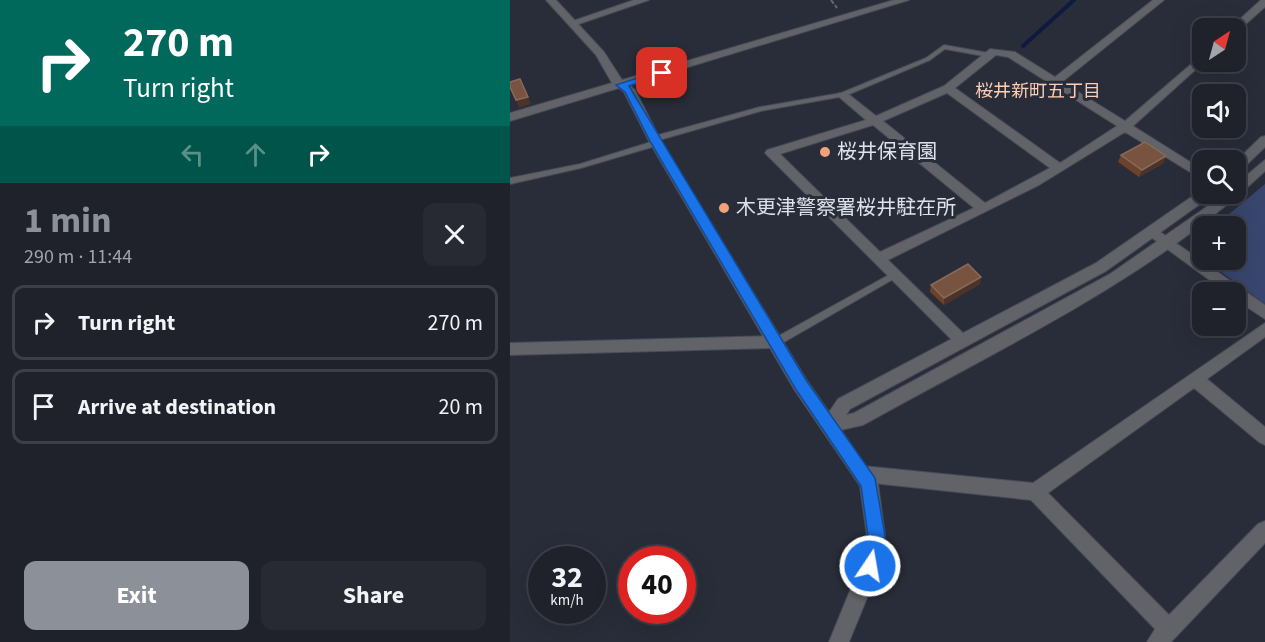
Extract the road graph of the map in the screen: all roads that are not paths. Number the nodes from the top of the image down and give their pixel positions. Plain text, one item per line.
1 (551, 0) edge
2 (644, 0) edge
3 (904, 0) edge
4 (1159, 0) edge
5 (1265, 2) edge
6 (1246, 19) edge
7 (572, 23) junction
8 (989, 55) junction
9 (1192, 67) edge
10 (1055, 82) junction
11 (621, 85) junction
12 (948, 88) junction
13 (843, 95) junction
14 (510, 117) edge
15 (874, 121) junction
16 (1125, 127) junction
17 (1265, 140) edge
18 (655, 141) junction
19 (1246, 158) edge
20 (1265, 164) edge
21 (1059, 168) junction
22 (1192, 169) edge
23 (510, 181) edge
24 (1246, 182) edge
25 (1192, 204) edge
26 (1219, 204) edge
27 (984, 209) junction
28 (1153, 232) junction
29 (1167, 242) junction
30 (878, 260) junction
31 (894, 275) junction
32 (1265, 313) edge
33 (1265, 329) edge
34 (961, 340) junction
35 (776, 342) junction
36 (510, 349) edge
37 (1195, 379) junction
38 (829, 425) junction
39 (1265, 437) edge
40 (863, 474) junction
41 (1035, 492) junction
42 (1265, 530) edge
43 (1163, 636) edge
44 (839, 642) edge

1 - 7 street
2 - 7 street
3 - 11 street
4 - 10 street
5 - 6 street
7 - 11 street
8 - 10 street
8 - 12 street
8 - 13 lane
9 - 16 street
10 - 16 street
11 - 14 street
11 - 18 street
12 - 15 street
12 - 21 street
13 - 15 street
13 - 18 lane
15 - 27 street
15 - 30 street
16 - 21 street
16 - 22 street
17 - 19 street
18 - 23 lane
18 - 35 street
20 - 24 street
21 - 27 street
25 - 28 street
26 - 29 street
27 - 30 street
28 - 29 street
28 - 34 street
29 - 32 street
29 - 38 street
30 - 31 street
31 - 34 street
31 - 35 lane
33 - 37 street
34 - 38 street
35 - 36 street
35 - 38 street
37 - 39 street
37 - 41 street
38 - 40 street
40 - 41 street
40 - 44 street
41 - 43 street
42 - 43 street

